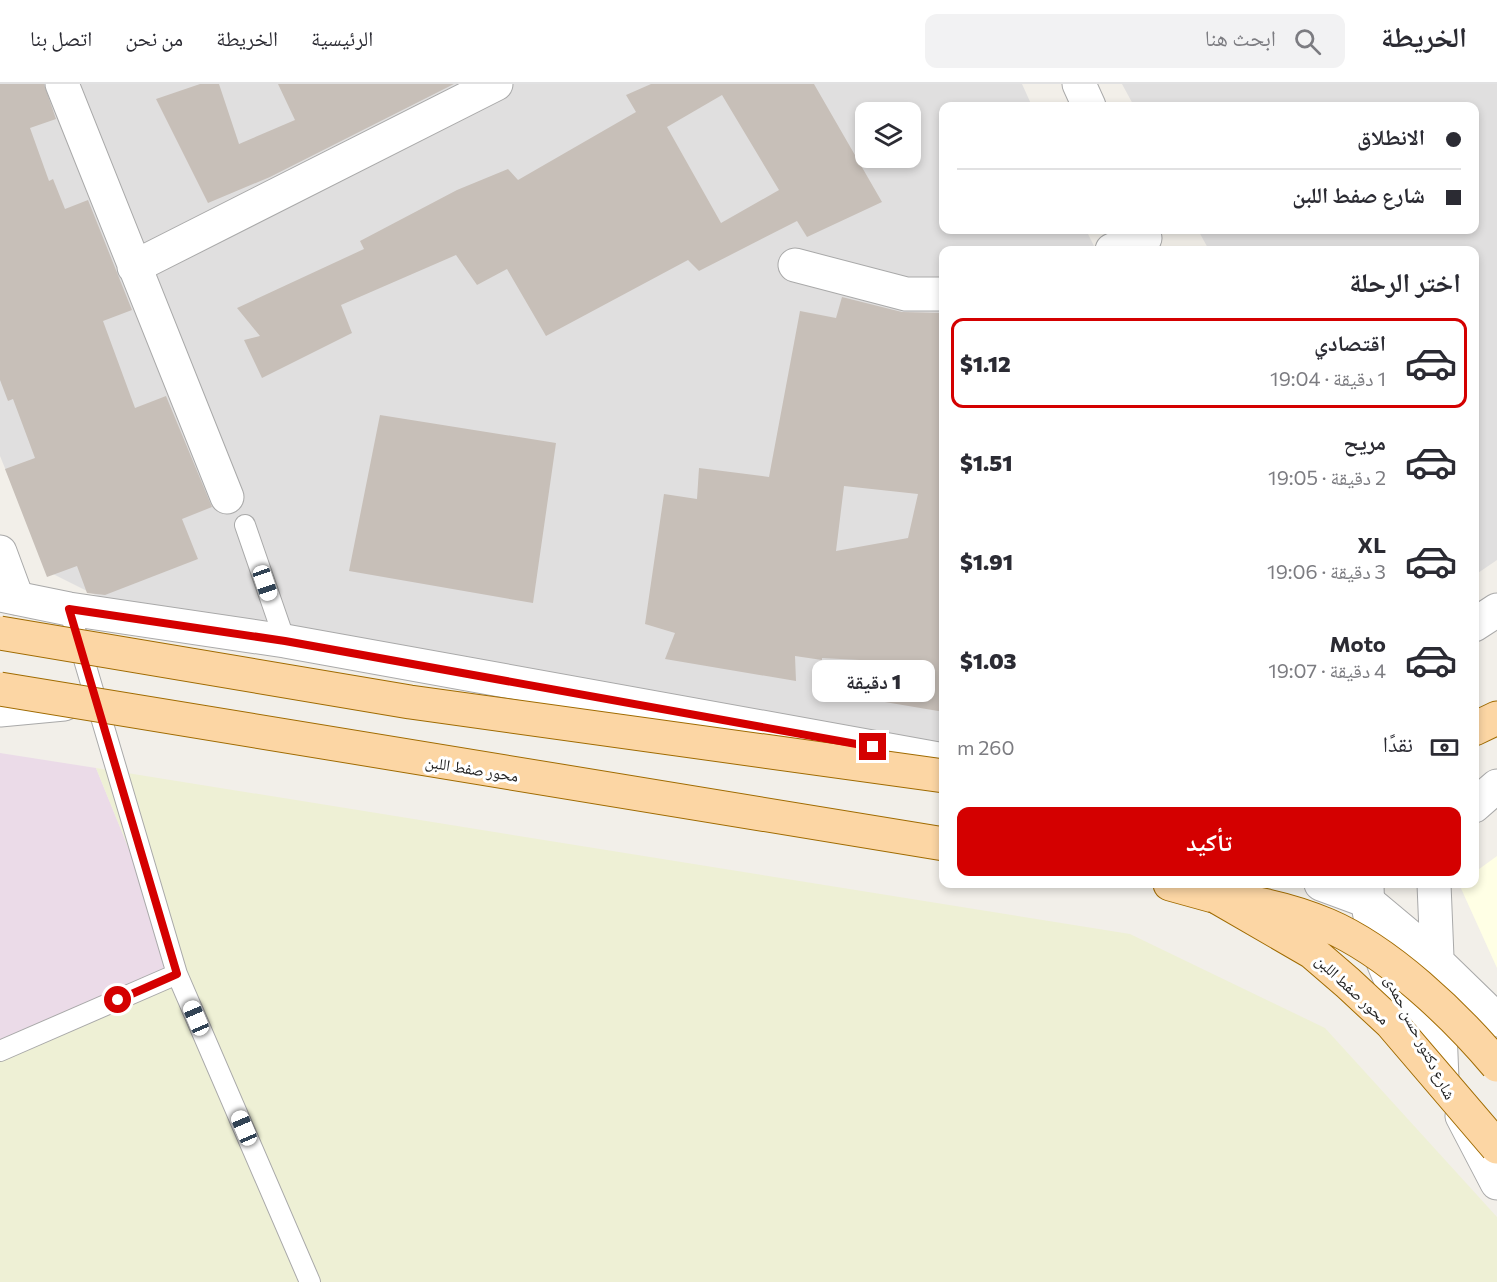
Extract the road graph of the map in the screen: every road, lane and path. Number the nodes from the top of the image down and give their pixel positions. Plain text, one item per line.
1 (62, 84) edge
2 (496, 84) edge
3 (1079, 84) edge
4 (1087, 102) edge
5 (1145, 239) edge
6 (1124, 246) edge
7 (795, 265) dead end
8 (134, 267) junction
9 (939, 294) edge
10 (226, 497) dead end
11 (245, 525) dead end
12 (0, 552) edge
13 (9, 596) edge
14 (69, 609) junction
15 (1497, 610) edge
16 (1479, 622) edge
17 (0, 633) edge
18 (285, 641) junction
19 (0, 689) edge
20 (78, 702) junction
21 (0, 710) edge
22 (1497, 718) edge
23 (1479, 727) edge
24 (939, 759) edge
25 (1497, 770) edge
26 (939, 775) edge
27 (1479, 777) edge
28 (1497, 786) edge
29 (1479, 802) edge
30 (939, 843) edge
31 (1184, 888) edge
32 (1344, 888) edge
33 (1434, 888) edge
34 (1367, 892) edge
35 (1217, 897) junction
36 (1438, 962) junction
37 (177, 974) junction
38 (1497, 1020) edge
39 (0, 1051) edge
40 (1497, 1065) edge
41 (1442, 1079) junction
42 (1497, 1147) edge
43 (1497, 1183) edge
44 (310, 1282) edge

1 - 8 street
2 - 8 street
3 - 4 street
5 - 6 street
7 - 9 street
8 - 10 street
11 - 18 lane
12 - 13 street
13 - 14 street
14 - 18 street
14 - 37 lane
15 - 16 street
17 - 26 main road, bridge
18 - 24 street
19 - 20 main road, محور صفط اللبن, bridge
20 - 21 street, bridge
20 - 30 main road, محور صفط اللبن, bridge
22 - 23 main road
25 - 27 street
28 - 29 street
31 - 35 main road, محور صفط اللبن
32 - 34 street
33 - 36 street
34 - 36 street
34 - 41 street, شارع دكتور حسن حمدى
35 - 40 main road, bridge
35 - 42 main road, محور صفط اللبن, bridge
36 - 38 street
36 - 41 street
37 - 39 lane
37 - 44 lane
41 - 43 street, شارع دكتور حسن حمدى

